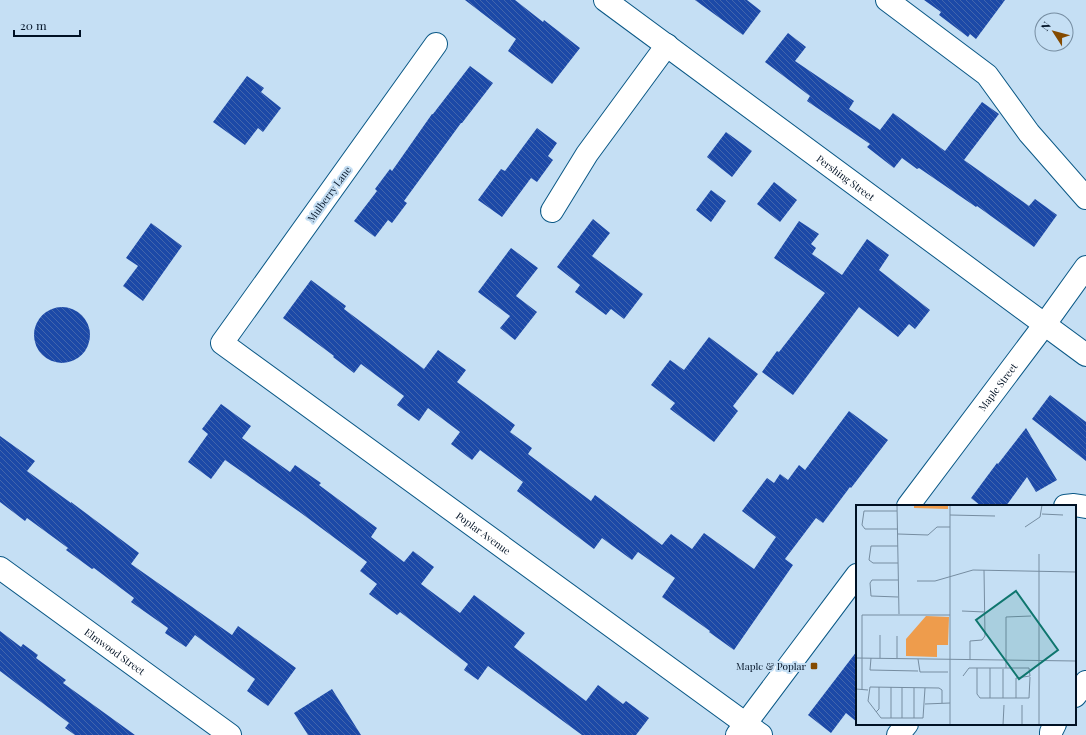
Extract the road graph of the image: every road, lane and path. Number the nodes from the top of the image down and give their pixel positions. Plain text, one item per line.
1 (605, 0) edge
2 (887, 0) edge
3 (436, 44) dead end
4 (667, 45) junction
5 (1086, 198) edge
6 (552, 211) dead end
7 (1086, 267) edge
8 (1044, 324) junction
9 (222, 343) joint
10 (1086, 355) edge
11 (909, 505) edge
12 (0, 568) edge
13 (856, 576) edge
14 (1086, 682) edge
15 (1076, 695) edge
16 (906, 725) edge
17 (1054, 725) edge
18 (748, 731) edge
19 (230, 735) edge
20 (898, 735) edge
21 (1051, 735) edge

1 - 4 street, Pershing Street
2 - 5 street
3 - 9 street, Mulberry Lane
4 - 6 street
4 - 8 street, Pershing Street
7 - 8 street, Maple Street
8 - 10 street, Pershing Street
8 - 11 street, Maple Street
9 - 18 street, Poplar Avenue
12 - 19 street, Elmwood Street
13 - 18 street
14 - 15 street
16 - 20 street
17 - 21 street

